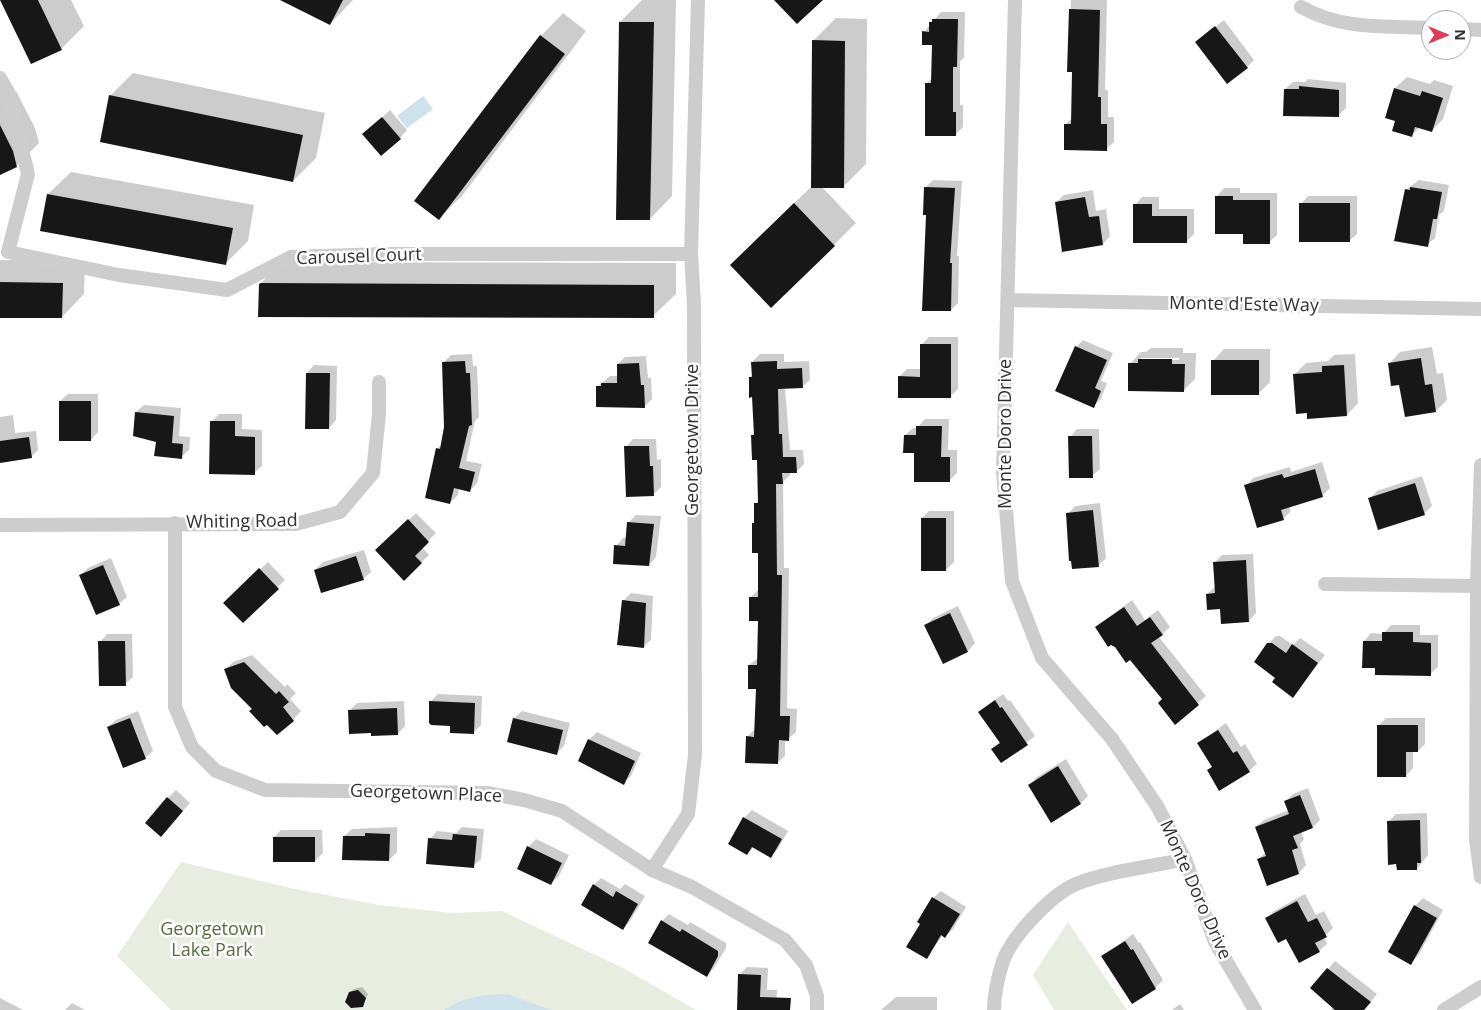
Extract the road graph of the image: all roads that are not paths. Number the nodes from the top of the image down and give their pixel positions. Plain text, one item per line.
1 (698, 0) edge
2 (1015, 0) edge
3 (1301, 6) dead end
4 (1421, 28) edge
5 (0, 78) edge
6 (691, 254) junction
7 (1008, 300) junction
8 (1481, 309) edge
9 (379, 382) dead end
10 (1481, 464) edge
11 (175, 523) junction
12 (0, 525) edge
13 (1325, 584) dead end
14 (1477, 586) junction
15 (1185, 859) junction
16 (652, 870) junction
17 (1481, 877) edge
18 (1481, 986) edge
19 (817, 1010) edge
20 (994, 1010) edge
21 (1255, 1010) edge
22 (1444, 1010) edge

1 - 6 street, Georgetown Drive
2 - 7 street, Monte Doro Drive
3 - 4 street
5 - 6 street, Carousel Court
6 - 16 street, Georgetown Drive
7 - 8 street, Monte d'Este Way
7 - 15 street, Monte Doro Drive
9 - 11 street, Whiting Road
10 - 14 street
11 - 12 street, Whiting Road
11 - 16 street, Georgetown Place
13 - 14 street
14 - 17 street
15 - 20 street
15 - 21 street, Monte Doro Drive
16 - 19 street, Georgetown Place
18 - 22 street

